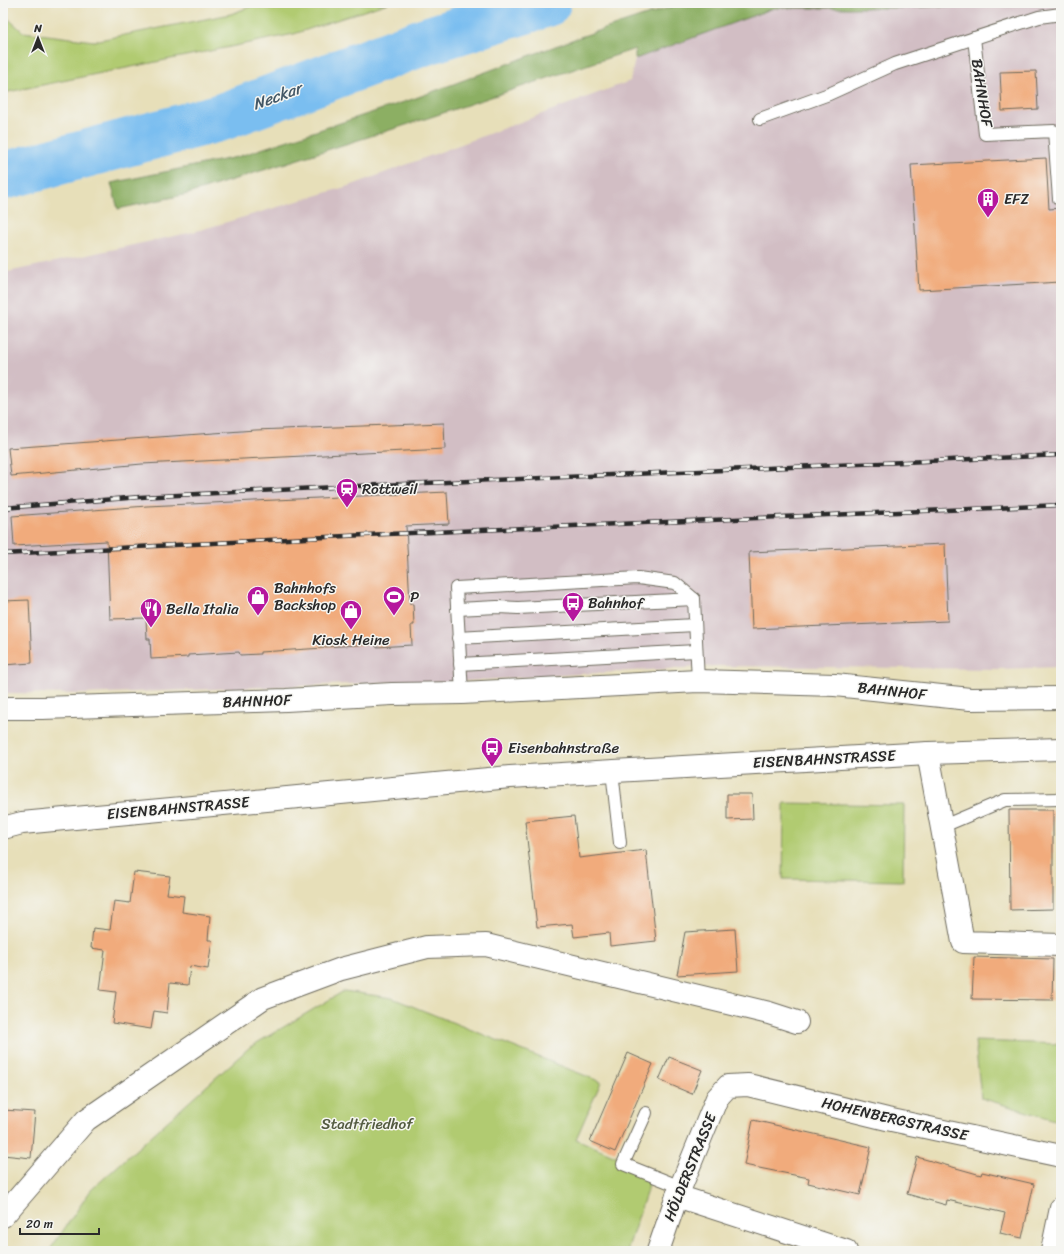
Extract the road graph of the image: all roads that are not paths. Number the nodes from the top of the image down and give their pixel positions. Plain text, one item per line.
1 (1061, 14) edge
2 (974, 38) junction
3 (760, 119) dead end
4 (1059, 199) dead end
5 (694, 598) junction
6 (457, 609) junction
7 (695, 625) junction
8 (458, 638) junction
9 (696, 651) junction
10 (460, 664) junction
11 (698, 681) junction
12 (462, 692) junction
13 (1061, 698) edge
14 (3, 708) edge
15 (1061, 749) edge
16 (928, 753) junction
17 (612, 771) junction
18 (1061, 799) edge
19 (941, 827) junction
20 (3, 828) edge
21 (620, 843) dead end
22 (1061, 945) edge
23 (796, 1022) dead end
24 (728, 1086) joint
25 (646, 1113) dead end
26 (1061, 1156) edge
27 (679, 1191) junction
28 (1061, 1208) edge
29 (3, 1216) edge
30 (658, 1251) edge
31 (846, 1251) edge
32 (1052, 1251) edge

1 - 2 lane, BAHNHOF
2 - 3 lane, BAHNHOF
2 - 4 lane, BAHNHOF
5 - 6 lane
5 - 6 lane
5 - 7 lane
6 - 8 lane
7 - 8 lane
7 - 9 lane
8 - 10 lane
9 - 10 lane
9 - 11 lane
10 - 12 lane
11 - 12 street, BAHNHOF
11 - 13 street, BAHNHOF
12 - 14 street, BAHNHOF
15 - 16 street, EISENBAHNSTRASSE
16 - 17 street, EISENBAHNSTRASSE
16 - 19 street
17 - 20 street, EISENBAHNSTRASSE
17 - 21 lane
18 - 19 lane
19 - 22 street
23 - 29 street
24 - 26 street, HOHENBERGSTRASSE
24 - 27 street, HÖLDERSTRASSE
25 - 27 lane
27 - 30 street, HÖLDERSTRASSE
27 - 31 street
28 - 32 street

